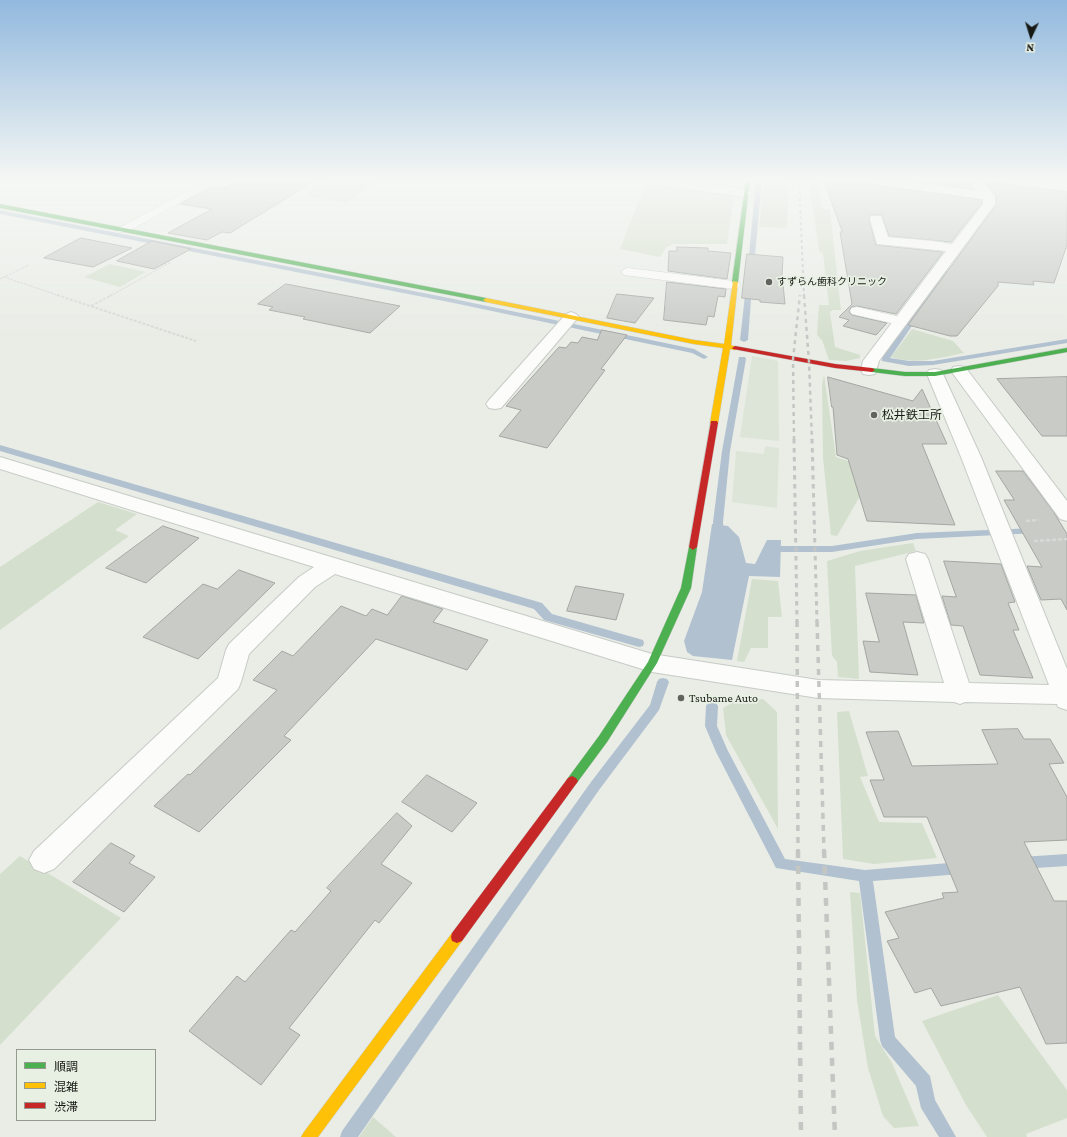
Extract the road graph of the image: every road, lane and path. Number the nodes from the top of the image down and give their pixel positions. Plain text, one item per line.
1 (138, 233) edge
2 (741, 233) edge
3 (880, 233) edge
4 (966, 233) edge
5 (954, 249) junction
6 (174, 260) dead end
7 (30, 265) dead end
8 (628, 272) dead end
9 (4, 278) junction
10 (0, 279) edge
11 (734, 285) junction
12 (91, 306) junction
13 (857, 311) dead end
14 (900, 321) junction
15 (567, 322) junction
16 (196, 341) dead end
17 (727, 347) junction
18 (1067, 350) edge
19 (869, 370) junction
20 (959, 370) junction
21 (935, 374) junction
22 (495, 404) dead end
23 (0, 462) edge
24 (1067, 515) edge
25 (1041, 520) dead end
26 (999, 529) junction
27 (917, 559) dead end
28 (334, 565) junction
29 (652, 663) junction
30 (960, 694) junction
31 (1066, 697) edge
32 (44, 860) dead end
33 (309, 1137) edge

1 - 15 street
2 - 11 street
3 - 5 street
4 - 5 street
5 - 14 street
6 - 12 path
7 - 9 path
8 - 11 lane
9 - 10 path
9 - 12 path
11 - 17 street
12 - 16 path
13 - 14 lane
14 - 19 street
15 - 17 street
15 - 22 street
17 - 19 street
17 - 29 street
18 - 20 street
19 - 21 street
20 - 21 street
20 - 24 street
21 - 26 street
23 - 28 street
25 - 26 path
26 - 31 street
27 - 30 street
28 - 29 street
28 - 32 street
29 - 30 street
29 - 33 street
30 - 31 street

